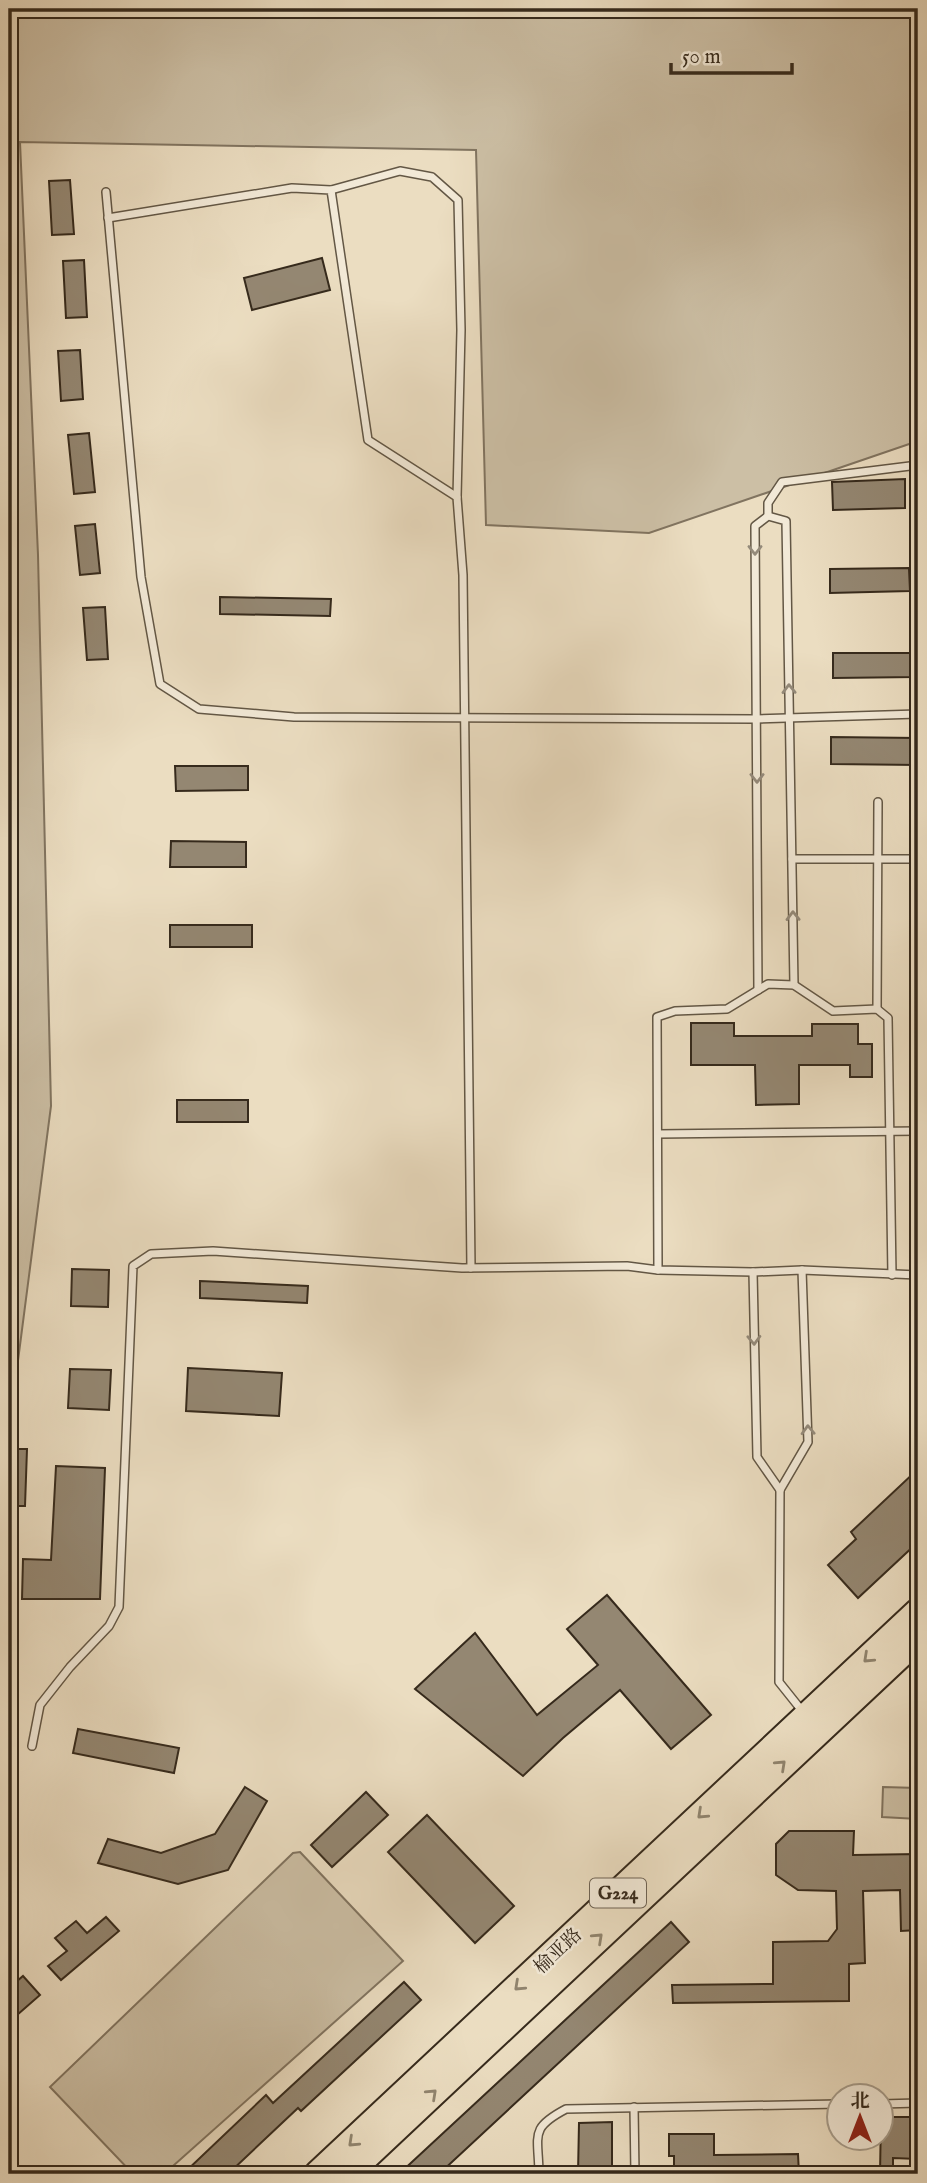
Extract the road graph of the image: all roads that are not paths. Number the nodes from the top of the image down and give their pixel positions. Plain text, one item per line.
1 (331, 190) junction
2 (106, 192) dead end
3 (108, 218) junction
4 (918, 465) edge
5 (457, 498) junction
6 (768, 516) junction
7 (918, 714) edge
8 (465, 716) junction
9 (789, 717) junction
10 (756, 719) junction
11 (878, 802) dead end
12 (792, 859) junction
13 (878, 859) junction
14 (918, 859) edge
15 (794, 985) junction
16 (758, 990) junction
17 (877, 1009) junction
18 (918, 1131) edge
19 (890, 1132) junction
20 (658, 1134) junction
21 (471, 1268) junction
22 (658, 1270) junction
23 (802, 1270) junction
24 (752, 1272) junction
25 (891, 1275) junction
26 (918, 1275) edge
27 (780, 1490) junction
28 (918, 1612) edge
29 (918, 1638) edge
30 (807, 1717) junction
31 (32, 1746) dead end
32 (825, 2104) edge
33 (895, 2104) edge
34 (918, 2104) edge
35 (634, 2107) junction
36 (539, 2172) dead end
37 (318, 2174) edge
38 (347, 2174) edge
39 (635, 2174) edge

1 - 3 lane
1 - 5 lane
1 - 5 lane
2 - 3 lane
3 - 8 lane
4 - 6 lane
5 - 8 lane
9 -> 6 lane
6 -> 10 lane
7 - 9 lane
8 - 10 lane
8 - 21 lane
9 - 10 lane
9 - 12 lane
10 -> 16 lane
11 - 13 lane
12 - 13 lane
15 -> 12 lane
13 - 14 lane
13 - 17 lane
15 - 16 lane
15 - 17 lane
16 - 20 lane
17 - 19 lane
18 - 19 lane
19 - 20 lane
19 - 25 lane
20 - 22 lane
21 - 22 lane
21 - 31 lane
22 - 24 lane
23 - 24 lane
23 - 25 lane
27 -> 23 lane
24 -> 27 lane
25 - 26 lane
27 - 30 lane
28 -> 30 highway, 榆亚路 / G224
38 -> 29 highway, 榆亚路 / G224
30 -> 37 highway, 榆亚路 / G224
32 - 35 lane
33 - 34 lane
35 - 36 lane
35 - 39 lane

